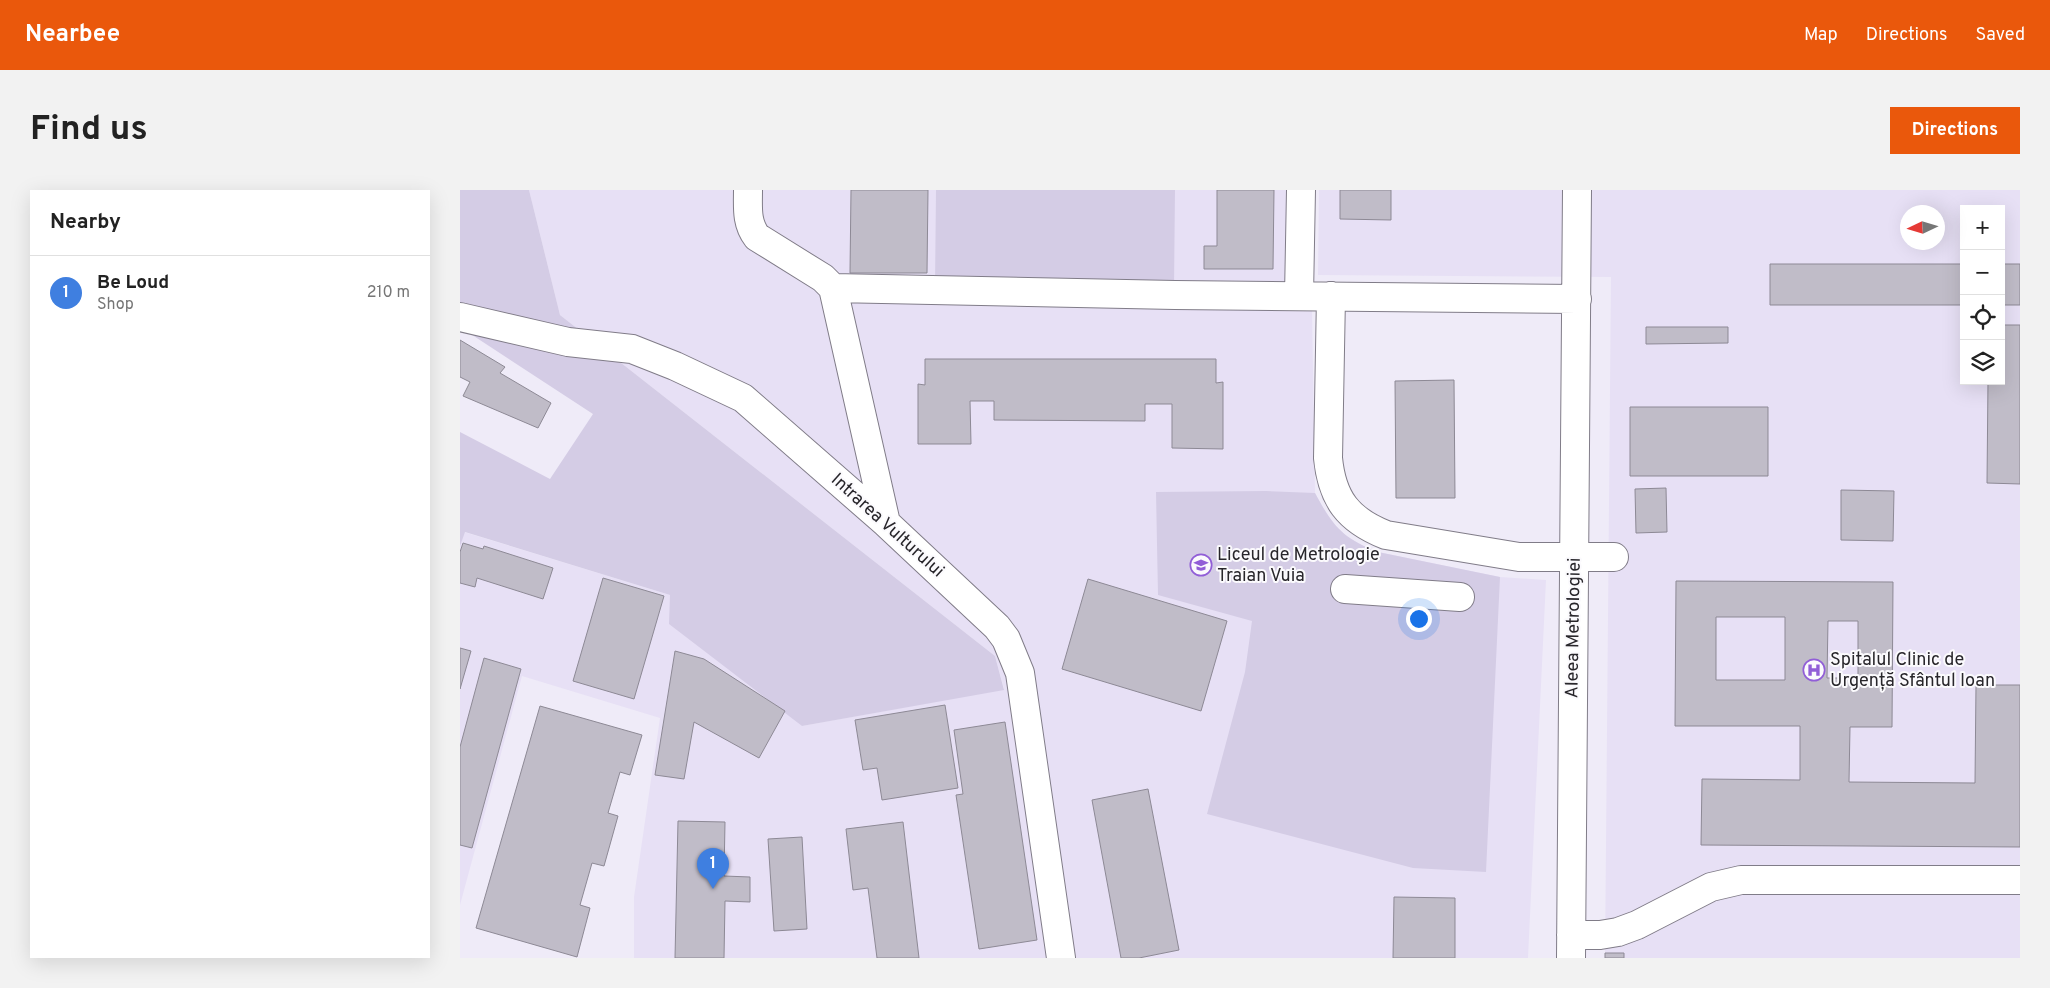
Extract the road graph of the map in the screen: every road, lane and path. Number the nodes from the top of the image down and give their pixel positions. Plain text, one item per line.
1 (748, 190) edge
2 (1300, 190) edge
3 (1578, 190) edge
4 (833, 288) junction
5 (1299, 296) junction
6 (1332, 296) junction
7 (1577, 299) junction
8 (460, 317) edge
9 (886, 523) junction
10 (1575, 557) junction
11 (1614, 558) dead end
12 (1345, 589) dead end
13 (1460, 597) dead end
14 (2020, 880) edge
15 (1571, 946) edge
16 (1061, 958) edge

1 - 4 street
2 - 5 street
3 - 7 street, Aleea Metrologiei
4 - 5 street
4 - 9 street
5 - 6 street
6 - 7 street
6 - 10 street
7 - 10 street, Aleea Metrologiei
8 - 9 street, Intrarea Vulturului
9 - 16 street, Intrarea Vulturului
10 - 11 street
10 - 15 street, Aleea Metrologiei
12 - 13 street
14 - 15 street

